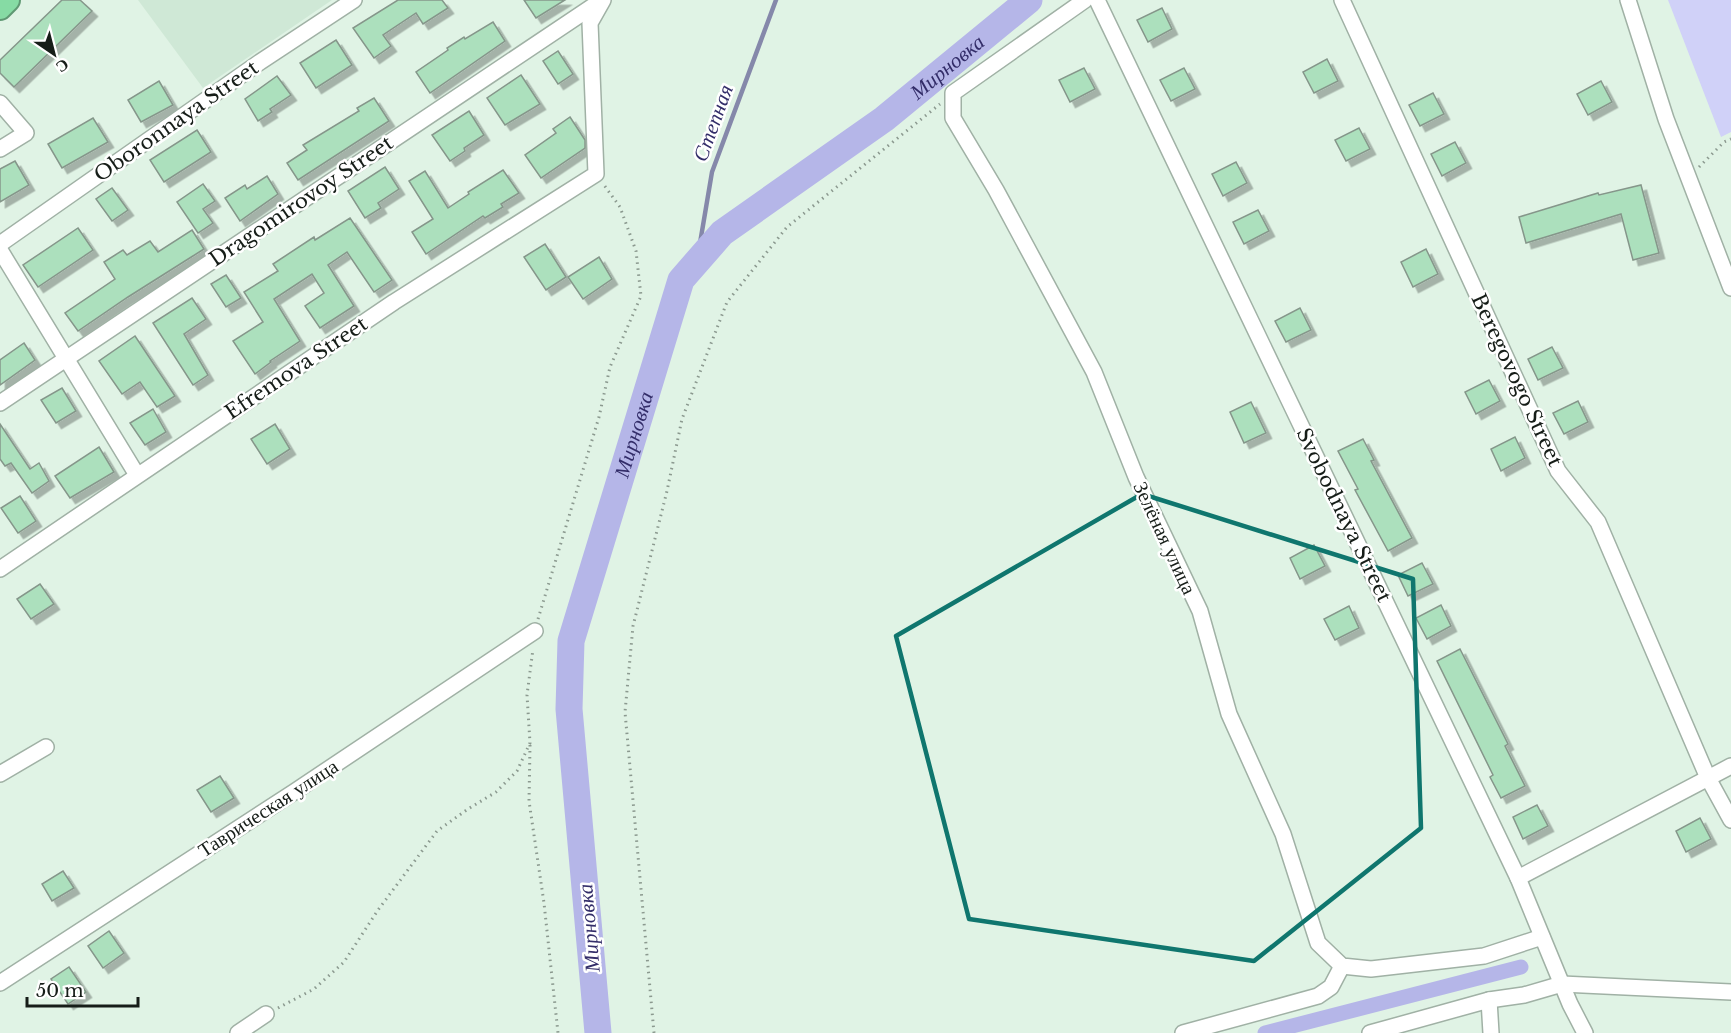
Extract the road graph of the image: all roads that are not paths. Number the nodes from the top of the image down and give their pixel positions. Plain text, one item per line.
1 (8, 0) edge
2 (354, 0) edge
3 (602, 0) edge
4 (1085, 0) edge
5 (1097, 0) edge
6 (1342, 0) edge
7 (1628, 0) edge
8 (0, 8) edge
9 (0, 103) edge
10 (0, 149) edge
11 (0, 244) edge
12 (0, 250) edge
13 (1731, 288) edge
14 (65, 359) junction
15 (0, 403) edge
16 (137, 475) junction
17 (0, 569) edge
18 (535, 631) dead end
19 (46, 747) dead end
20 (1731, 766) edge
21 (0, 774) edge
22 (1708, 778) junction
23 (1731, 820) edge
24 (1518, 878) junction
25 (1542, 937) junction
26 (1342, 966) junction
27 (0, 982) edge
28 (1562, 984) junction
29 (1731, 992) edge
30 (1490, 1000) junction
31 (266, 1014) dead end
32 (238, 1033) edge
33 (1183, 1033) edge
34 (1370, 1033) edge
35 (1491, 1033) edge
36 (1585, 1033) edge

1 - 8 highway
2 - 11 street, Oboronnaya Street
3 - 14 street, Dragomirovoy Street
3 - 16 street, Efremova Street
4 - 26 street, Зелёная улица
5 - 24 street, Svobodnaya Street
6 - 22 street, Beregovogo Street
7 - 13 street
9 - 10 street
12 - 14 street
14 - 15 street, Dragomirovoy Street
14 - 16 street
16 - 17 street, Efremova Street
18 - 27 street, Таврическая улица
19 - 21 street
20 - 22 street
22 - 23 street, Beregovogo Street
22 - 24 street
24 - 25 street, Svobodnaya Street
25 - 26 street
25 - 28 street, Svobodnaya Street
26 - 33 street
28 - 29 street
28 - 30 street
28 - 36 street, Svobodnaya Street
30 - 34 street
30 - 35 street
31 - 32 street

